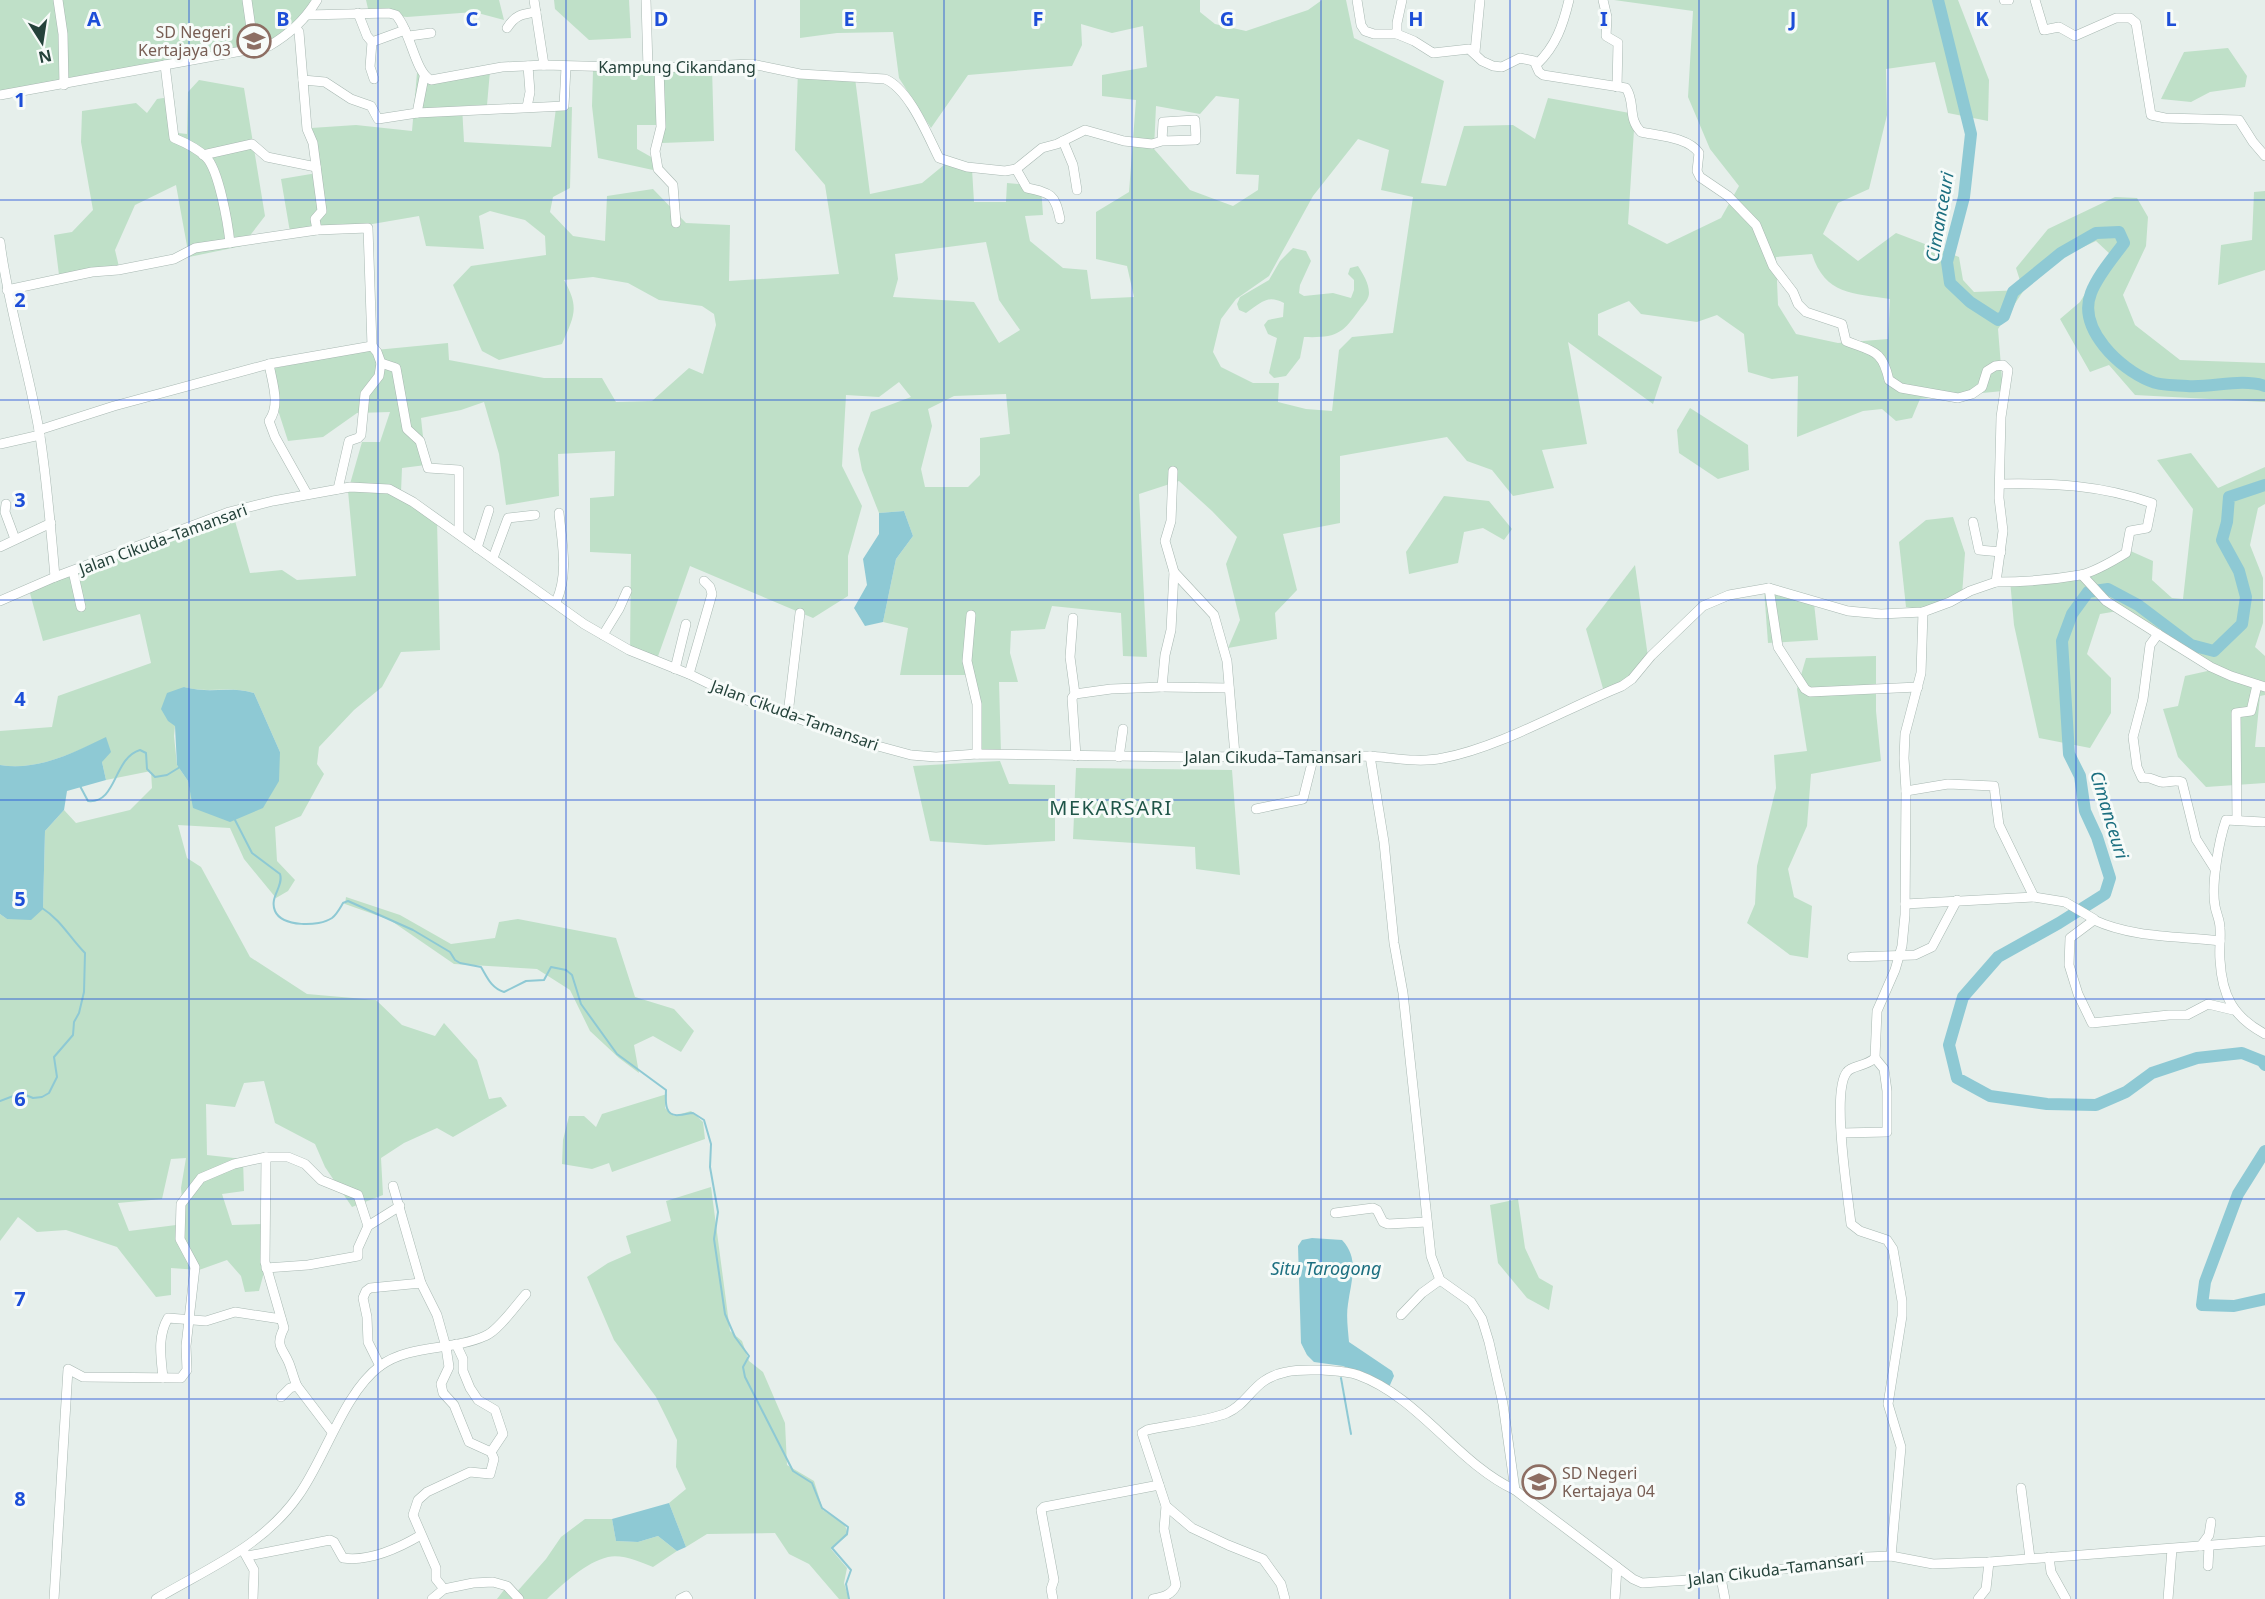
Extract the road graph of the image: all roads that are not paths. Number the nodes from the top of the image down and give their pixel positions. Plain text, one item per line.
1 (58, 0) edge
2 (247, 0) edge
3 (317, 0) edge
4 (534, 0) edge
5 (646, 0) edge
6 (1357, 0) edge
7 (1402, 0) edge
8 (1480, 0) edge
9 (1569, 0) edge
10 (1603, 0) edge
11 (2004, 0) edge
12 (2008, 0) edge
13 (2035, 0) edge
14 (536, 12) junction
15 (358, 14) junction
16 (307, 15) junction
17 (296, 28) junction
18 (507, 28) dead end
19 (407, 33) junction
20 (431, 33) dead end
21 (1397, 34) junction
22 (372, 42) junction
23 (254, 49) junction
24 (1474, 52) junction
25 (1537, 64) junction
26 (165, 65) junction
27 (544, 65) junction
28 (528, 66) junction
29 (566, 67) junction
30 (648, 68) junction
31 (659, 68) junction
32 (424, 77) junction
33 (374, 79) dead end
34 (303, 80) junction
35 (64, 85) junction
36 (1617, 87) junction
37 (0, 95) edge
38 (527, 107) junction
39 (417, 113) junction
40 (1063, 141) junction
41 (1162, 141) dead end
42 (203, 154) junction
43 (2265, 156) edge
44 (316, 167) junction
45 (1016, 169) junction
46 (1077, 190) dead end
47 (1060, 219) dead end
48 (676, 223) dead end
49 (317, 230) junction
50 (0, 242) edge
51 (230, 243) junction
52 (7, 290) junction
53 (372, 346) junction
54 (381, 363) junction
55 (269, 364) junction
56 (39, 432) junction
57 (0, 444) edge
58 (1173, 471) dead end
59 (2000, 484) junction
60 (338, 489) junction
61 (307, 494) junction
62 (6, 504) dead end
63 (489, 510) dead end
64 (559, 513) dead end
65 (535, 515) dead end
66 (51, 522) junction
67 (1973, 522) dead end
68 (459, 534) junction
69 (15, 539) junction
70 (0, 547) edge
71 (477, 548) junction
72 (2001, 552) junction
73 (493, 558) junction
74 (73, 571) junction
75 (1174, 572) junction
76 (2082, 575) junction
77 (55, 578) junction
78 (704, 581) dead end
79 (1996, 582) junction
80 (1769, 588) junction
81 (627, 591) dead end
82 (0, 601) edge
83 (556, 602) junction
84 (81, 607) dead end
85 (1923, 612) junction
86 (800, 613) dead end
87 (971, 615) dead end
88 (1073, 618) dead end
89 (686, 624) dead end
90 (2158, 634) junction
91 (603, 635) junction
92 (675, 669) junction
93 (689, 674) junction
94 (2261, 686) edge
95 (1162, 687) junction
96 (1918, 687) junction
97 (1229, 688) junction
98 (1075, 694) junction
99 (789, 714) junction
100 (1123, 729) dead end
101 (977, 754) junction
102 (1314, 755) junction
103 (1076, 756) junction
104 (1235, 756) junction
105 (1370, 756) junction
106 (1119, 757) junction
107 (1906, 790) junction
108 (1256, 808) dead end
109 (2237, 820) junction
110 (2263, 822) dead end
111 (2216, 869) junction
112 (2034, 897) junction
113 (1957, 900) junction
114 (1905, 904) junction
115 (2094, 919) dead end
116 (2220, 941) junction
117 (1900, 954) junction
118 (1852, 957) dead end
119 (2234, 1010) junction
120 (2265, 1034) edge
121 (1875, 1058) junction
122 (1842, 1133) junction
123 (266, 1157) junction
124 (393, 1186) dead end
125 (400, 1206) junction
126 (1335, 1214) dead end
127 (1427, 1222) junction
128 (368, 1226) junction
129 (267, 1268) junction
130 (1440, 1280) junction
131 (422, 1283) junction
132 (526, 1294) dead end
133 (1401, 1315) dead end
134 (281, 1318) junction
135 (189, 1320) junction
136 (456, 1344) junction
137 (446, 1347) junction
138 (380, 1366) junction
139 (163, 1378) junction
140 (297, 1386) junction
141 (281, 1397) dead end
142 (332, 1432) junction
143 (491, 1452) junction
144 (1159, 1485) junction
145 (2021, 1488) dead end
146 (1515, 1490) junction
147 (1166, 1506) junction
148 (2211, 1522) dead end
149 (421, 1535) junction
150 (2265, 1541) edge
151 (2205, 1546) junction
152 (2172, 1549) junction
153 (245, 1553) junction
154 (1891, 1556) junction
155 (2049, 1557) junction
156 (2030, 1558) junction
157 (1989, 1562) junction
158 (2208, 1566) dead end
159 (1617, 1568) junction
160 (1721, 1578) junction
161 (444, 1588) junction
162 (54, 1599) edge
163 (156, 1599) edge
164 (253, 1599) edge
165 (432, 1599) edge
166 (519, 1599) edge
167 (680, 1599) edge
168 (688, 1599) edge
169 (1053, 1599) edge
170 (1153, 1599) edge
171 (1285, 1599) edge
172 (1615, 1599) edge
173 (1725, 1599) edge
174 (1978, 1599) edge
175 (2066, 1599) edge
176 (2168, 1599) edge

1 - 35 street
2 - 23 street
3 - 16 street
4 - 14 street
5 - 30 street
6 - 21 street
7 - 21 street
8 - 24 street
9 - 25 street
10 - 36 street
11 - 12 street
13 - 43 street
14 - 18 street
14 - 27 street
15 - 16 street
15 - 19 street
15 - 22 street
16 - 17 street
17 - 23 street
17 - 34 street
19 - 20 street
19 - 22 street
19 - 32 street
21 - 24 street
22 - 33 street
23 - 26 street
24 - 25 street
25 - 36 street
26 - 35 street
26 - 42 street
27 - 28 street, Kampung Cikandang
27 - 29 street, Kampung Cikandang
28 - 32 street, Kampung Cikandang
28 - 38 street
29 - 30 street, Kampung Cikandang
29 - 38 street
30 - 31 street, Kampung Cikandang
31 - 45 street, Kampung Cikandang
31 - 48 street
32 - 39 street
34 - 39 street
34 - 44 street
35 - 37 street
36 - 59 street
38 - 39 street
40 - 41 street
40 - 45 street
40 - 46 street
42 - 44 street
42 - 51 street
44 - 49 street
45 - 47 street
49 - 51 street
49 - 53 street
50 - 52 street, Jalan Cikuda–Tamansari
51 - 52 street
52 - 56 street, Jalan Cikuda–Tamansari
53 - 54 street
53 - 55 street
54 - 60 street
54 - 68 street
55 - 56 street
55 - 61 street
56 - 57 street
56 - 66 street, Jalan Cikuda–Tamansari
58 - 75 street
59 - 72 street
59 - 76 street
60 - 61 street, Jalan Cikuda–Tamansari
60 - 68 street, Jalan Cikuda–Tamansari
61 - 74 street, Jalan Cikuda–Tamansari
62 - 69 street
63 - 71 street
64 - 83 street
65 - 73 street
66 - 69 street
66 - 77 street, Jalan Cikuda–Tamansari
67 - 72 street
68 - 71 street, Jalan Cikuda–Tamansari
69 - 70 street
71 - 73 street, Jalan Cikuda–Tamansari
72 - 79 street
73 - 83 street, Jalan Cikuda–Tamansari
74 - 77 street, Jalan Cikuda–Tamansari
74 - 84 street
75 - 95 street
75 - 97 street
76 - 79 street
76 - 90 street
77 - 82 street
78 - 93 street
79 - 85 street
80 - 85 street
80 - 96 street
80 - 105 street
81 - 91 street
83 - 91 street, Jalan Cikuda–Tamansari
85 - 96 street
86 - 99 street
87 - 101 street
88 - 98 street
89 - 92 street
90 - 94 street
90 - 111 street
91 - 92 street, Jalan Cikuda–Tamansari
92 - 93 street, Jalan Cikuda–Tamansari
93 - 99 street, Jalan Cikuda–Tamansari
94 - 109 street
95 - 97 street
95 - 98 street
96 - 107 street
97 - 104 street
98 - 103 street
99 - 101 street, Jalan Cikuda–Tamansari
100 - 106 street
101 - 103 street, Jalan Cikuda–Tamansari
102 - 104 street, Jalan Cikuda–Tamansari
102 - 105 street, Jalan Cikuda–Tamansari
102 - 108 street
103 - 106 street, Jalan Cikuda–Tamansari
104 - 106 street, Jalan Cikuda–Tamansari
105 - 127 street, Jalan Cikuda–Tamansari
107 - 112 street
107 - 114 street
109 - 110 street
109 - 111 street
111 - 116 street
112 - 113 street
112 - 115 street
113 - 114 street
113 - 117 street
114 - 117 street
116 - 119 street
116 - 119 street
117 - 118 street
117 - 121 street
119 - 120 street
121 - 122 street
121 - 122 street
122 - 154 street
123 - 128 street
123 - 129 street
123 - 135 street
124 - 125 street
125 - 128 street
125 - 131 street
126 - 127 street
127 - 130 street, Jalan Cikuda–Tamansari
128 - 129 street
129 - 134 street
130 - 133 street
130 - 146 street
131 - 137 street
131 - 138 street
132 - 136 street
134 - 135 street
134 - 140 street
135 - 139 street
135 - 139 street
136 - 137 street
136 - 143 street
137 - 138 street
137 - 143 street
138 - 142 street
139 - 162 street
140 - 141 street
140 - 142 street
142 - 153 street
143 - 149 street
144 - 146 street, Jalan Cikuda–Tamansari
144 - 147 street
144 - 169 street
145 - 156 street
146 - 159 street, Jalan Cikuda–Tamansari
147 - 170 street
147 - 171 street
148 - 151 street
149 - 153 street
149 - 161 street
150 - 151 street, Jalan Cikuda–Tamansari
151 - 152 street, Jalan Cikuda–Tamansari
151 - 158 street
152 - 155 street, Jalan Cikuda–Tamansari
152 - 176 street
153 - 163 street
153 - 164 street
154 - 157 street, Jalan Cikuda–Tamansari
154 - 160 street, Jalan Cikuda–Tamansari
155 - 156 street, Jalan Cikuda–Tamansari
155 - 175 street
156 - 157 street, Jalan Cikuda–Tamansari
157 - 174 street
159 - 160 street, Jalan Cikuda–Tamansari
159 - 172 street
160 - 173 street
161 - 165 street
161 - 166 street
167 - 168 street

